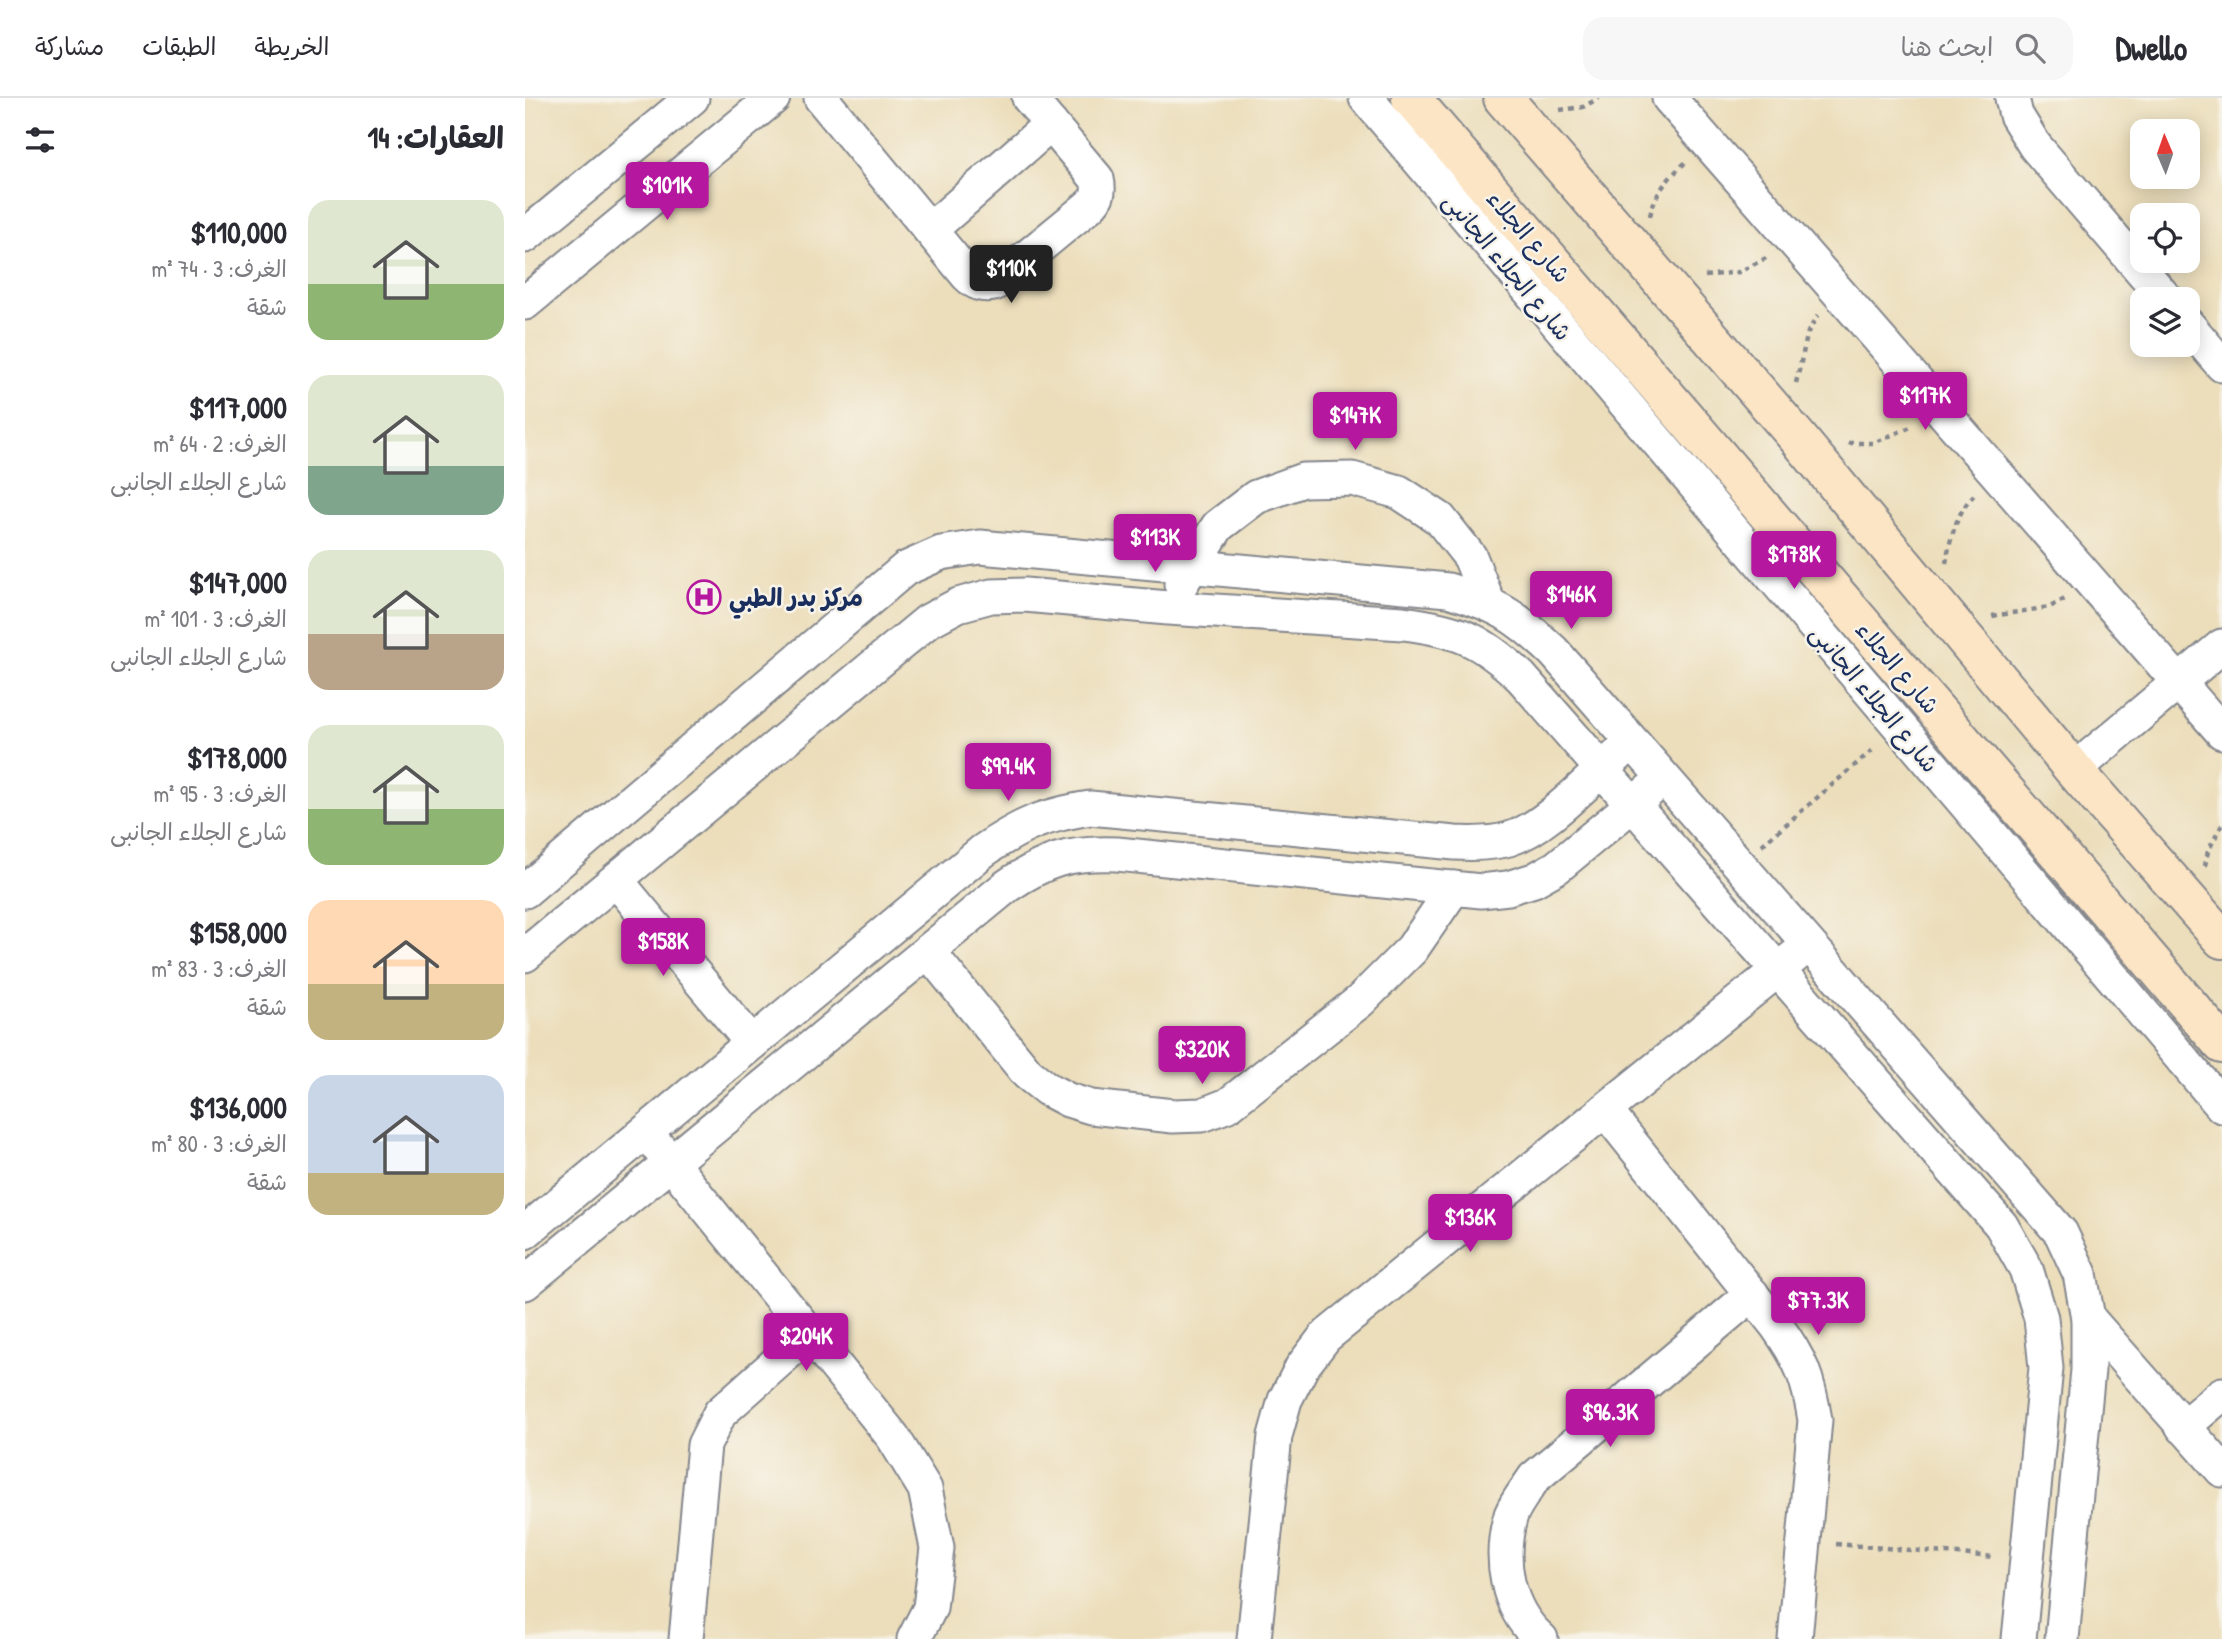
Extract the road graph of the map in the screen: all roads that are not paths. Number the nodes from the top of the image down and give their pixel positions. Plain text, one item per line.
1 (821, 98) edge
2 (1029, 98) edge
3 (1366, 98) edge
4 (1411, 98) edge
5 (1503, 98) edge
6 (1669, 98) edge
7 (2012, 98) edge
8 (686, 100) edge
9 (751, 105) edge
10 (1051, 124) junction
11 (718, 145) junction
12 (930, 230) junction
13 (525, 236) edge
14 (2156, 287) edge
15 (525, 303) edge
16 (2200, 339) edge
17 (2222, 365) edge
18 (1190, 566) junction
19 (1488, 602) junction
20 (1168, 608) junction
21 (2222, 646) edge
22 (2179, 681) junction
23 (2222, 732) edge
24 (1633, 742) junction
25 (1602, 769) junction
26 (2074, 770) junction
27 (1665, 778) junction
28 (1633, 804) junction
29 (529, 880) edge
30 (616, 880) junction
31 (1454, 888) junction
32 (567, 920) junction
33 (2222, 939) edge
34 (1810, 944) junction
35 (928, 951) junction
36 (525, 955) edge
37 (1778, 970) junction
38 (752, 1043) junction
39 (2222, 1044) edge
40 (2222, 1106) edge
41 (1605, 1110) junction
42 (645, 1132) junction
43 (671, 1163) junction
44 (525, 1232) edge
45 (525, 1283) edge
46 (1752, 1293) junction
47 (2088, 1318) junction
48 (810, 1334) junction
49 (2222, 1394) edge
50 (2183, 1427) junction
51 (2222, 1470) edge
52 (686, 1639) edge
53 (914, 1639) edge
54 (1254, 1639) edge
55 (1541, 1639) edge
56 (1795, 1639) edge
57 (2019, 1639) edge
58 (2062, 1639) edge

1 - 12 street
2 - 10 street
3 - 40 street, شارع الجلاء الجانبى
4 - 39 street, شارع الجلاء
5 - 26 street
6 - 22 street
7 - 14 street
8 - 11 street
8 - 13 street
9 - 11 street
10 - 12 street
10 - 12 street
11 - 15 street
16 - 17 street
18 - 19 street
18 - 19 street
18 - 20 street
18 - 29 street
19 - 24 street
20 - 25 street
20 - 30 street
21 - 22 street
22 - 23 street
22 - 26 street
24 - 25 street
24 - 27 street
25 - 28 street
25 - 38 street
26 - 33 street
27 - 28 street
27 - 34 street
28 - 31 street
28 - 37 street
29 - 32 street
30 - 32 street
30 - 38 street
31 - 35 street
31 - 35 street
32 - 36 street
34 - 37 street
34 - 47 street
35 - 43 street
37 - 41 street
37 - 57 street
38 - 42 street
41 - 46 street
41 - 54 street
42 - 43 street
42 - 44 street
43 - 45 street
43 - 48 street
46 - 55 street
46 - 56 street
47 - 50 street
47 - 58 street
48 - 52 street
48 - 53 street
49 - 50 street
50 - 51 street

